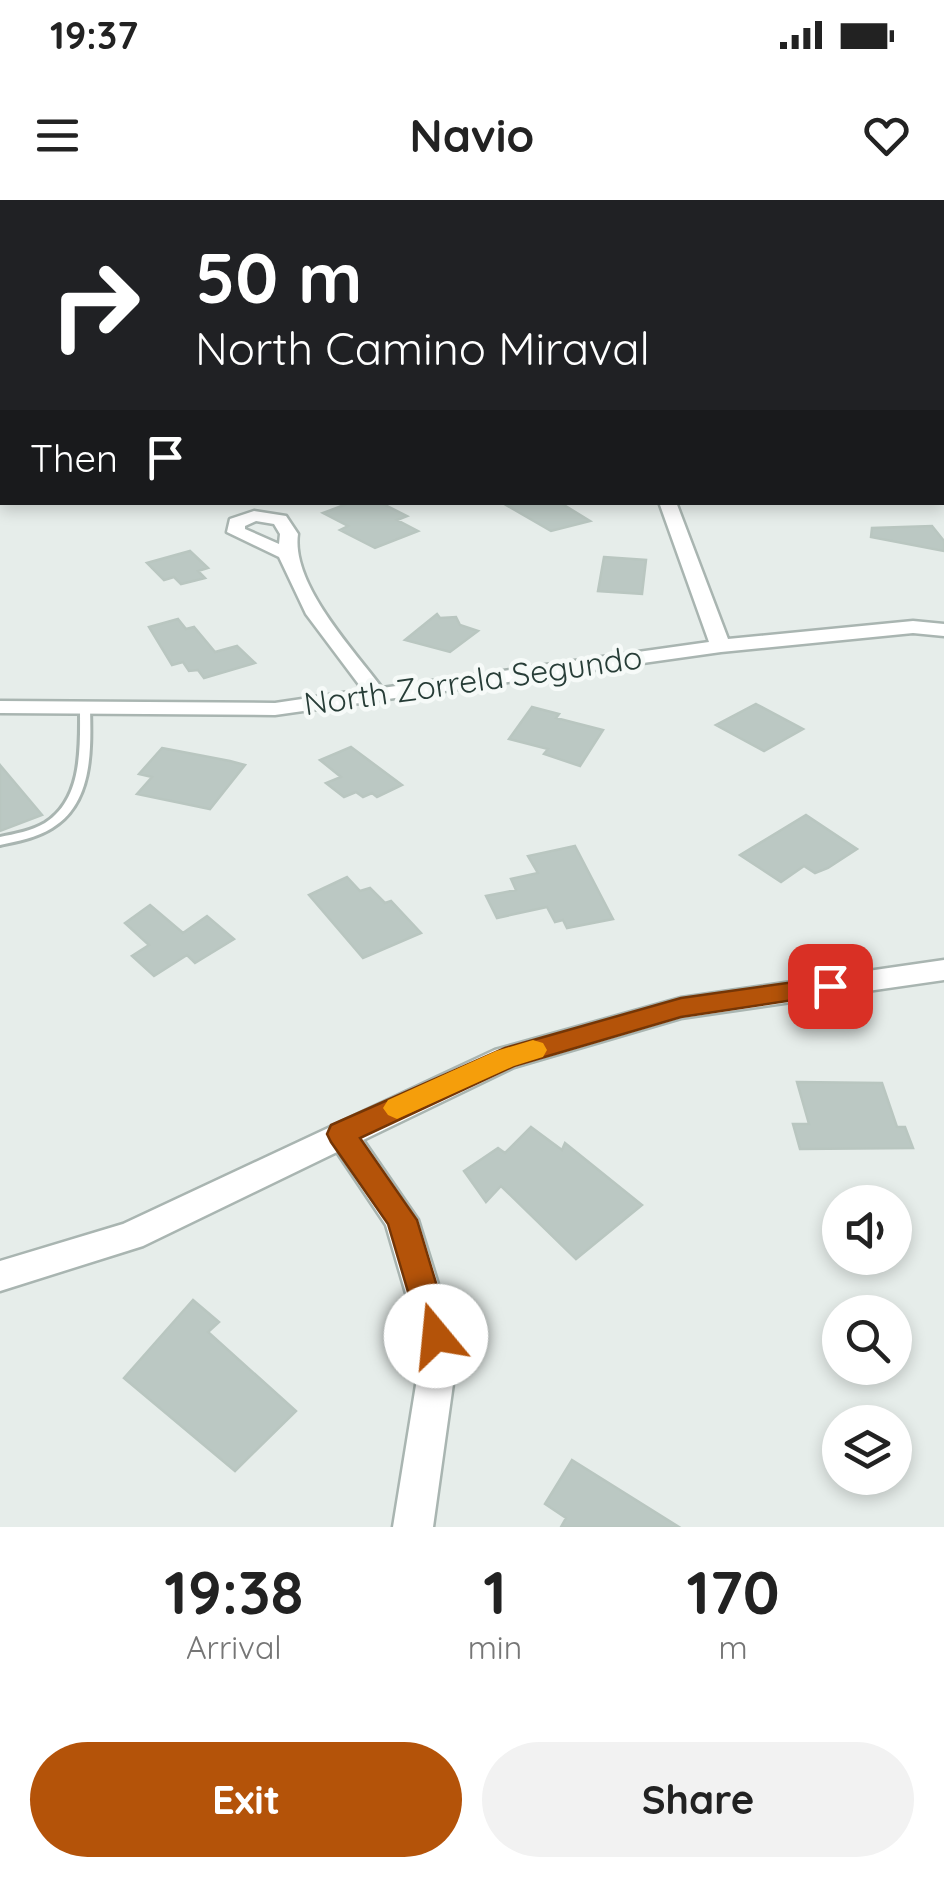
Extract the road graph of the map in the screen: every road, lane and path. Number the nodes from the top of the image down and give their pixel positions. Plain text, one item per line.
1 (668, 505) edge
2 (286, 554) dead end
3 (944, 630) edge
4 (722, 646) junction
5 (376, 694) junction
6 (0, 708) edge
7 (85, 708) junction
8 (0, 841) edge
9 (944, 970) edge
10 (342, 1134) junction
11 (0, 1276) edge
12 (413, 1527) edge

1 - 4 street
2 - 5 street
3 - 4 street, North Zorrela Segundo
4 - 5 street, North Zorrela Segundo
5 - 7 street, North Zorrela Segundo
6 - 7 street, North Zorrela Segundo
7 - 8 lane
9 - 10 street
10 - 11 street
10 - 12 street

